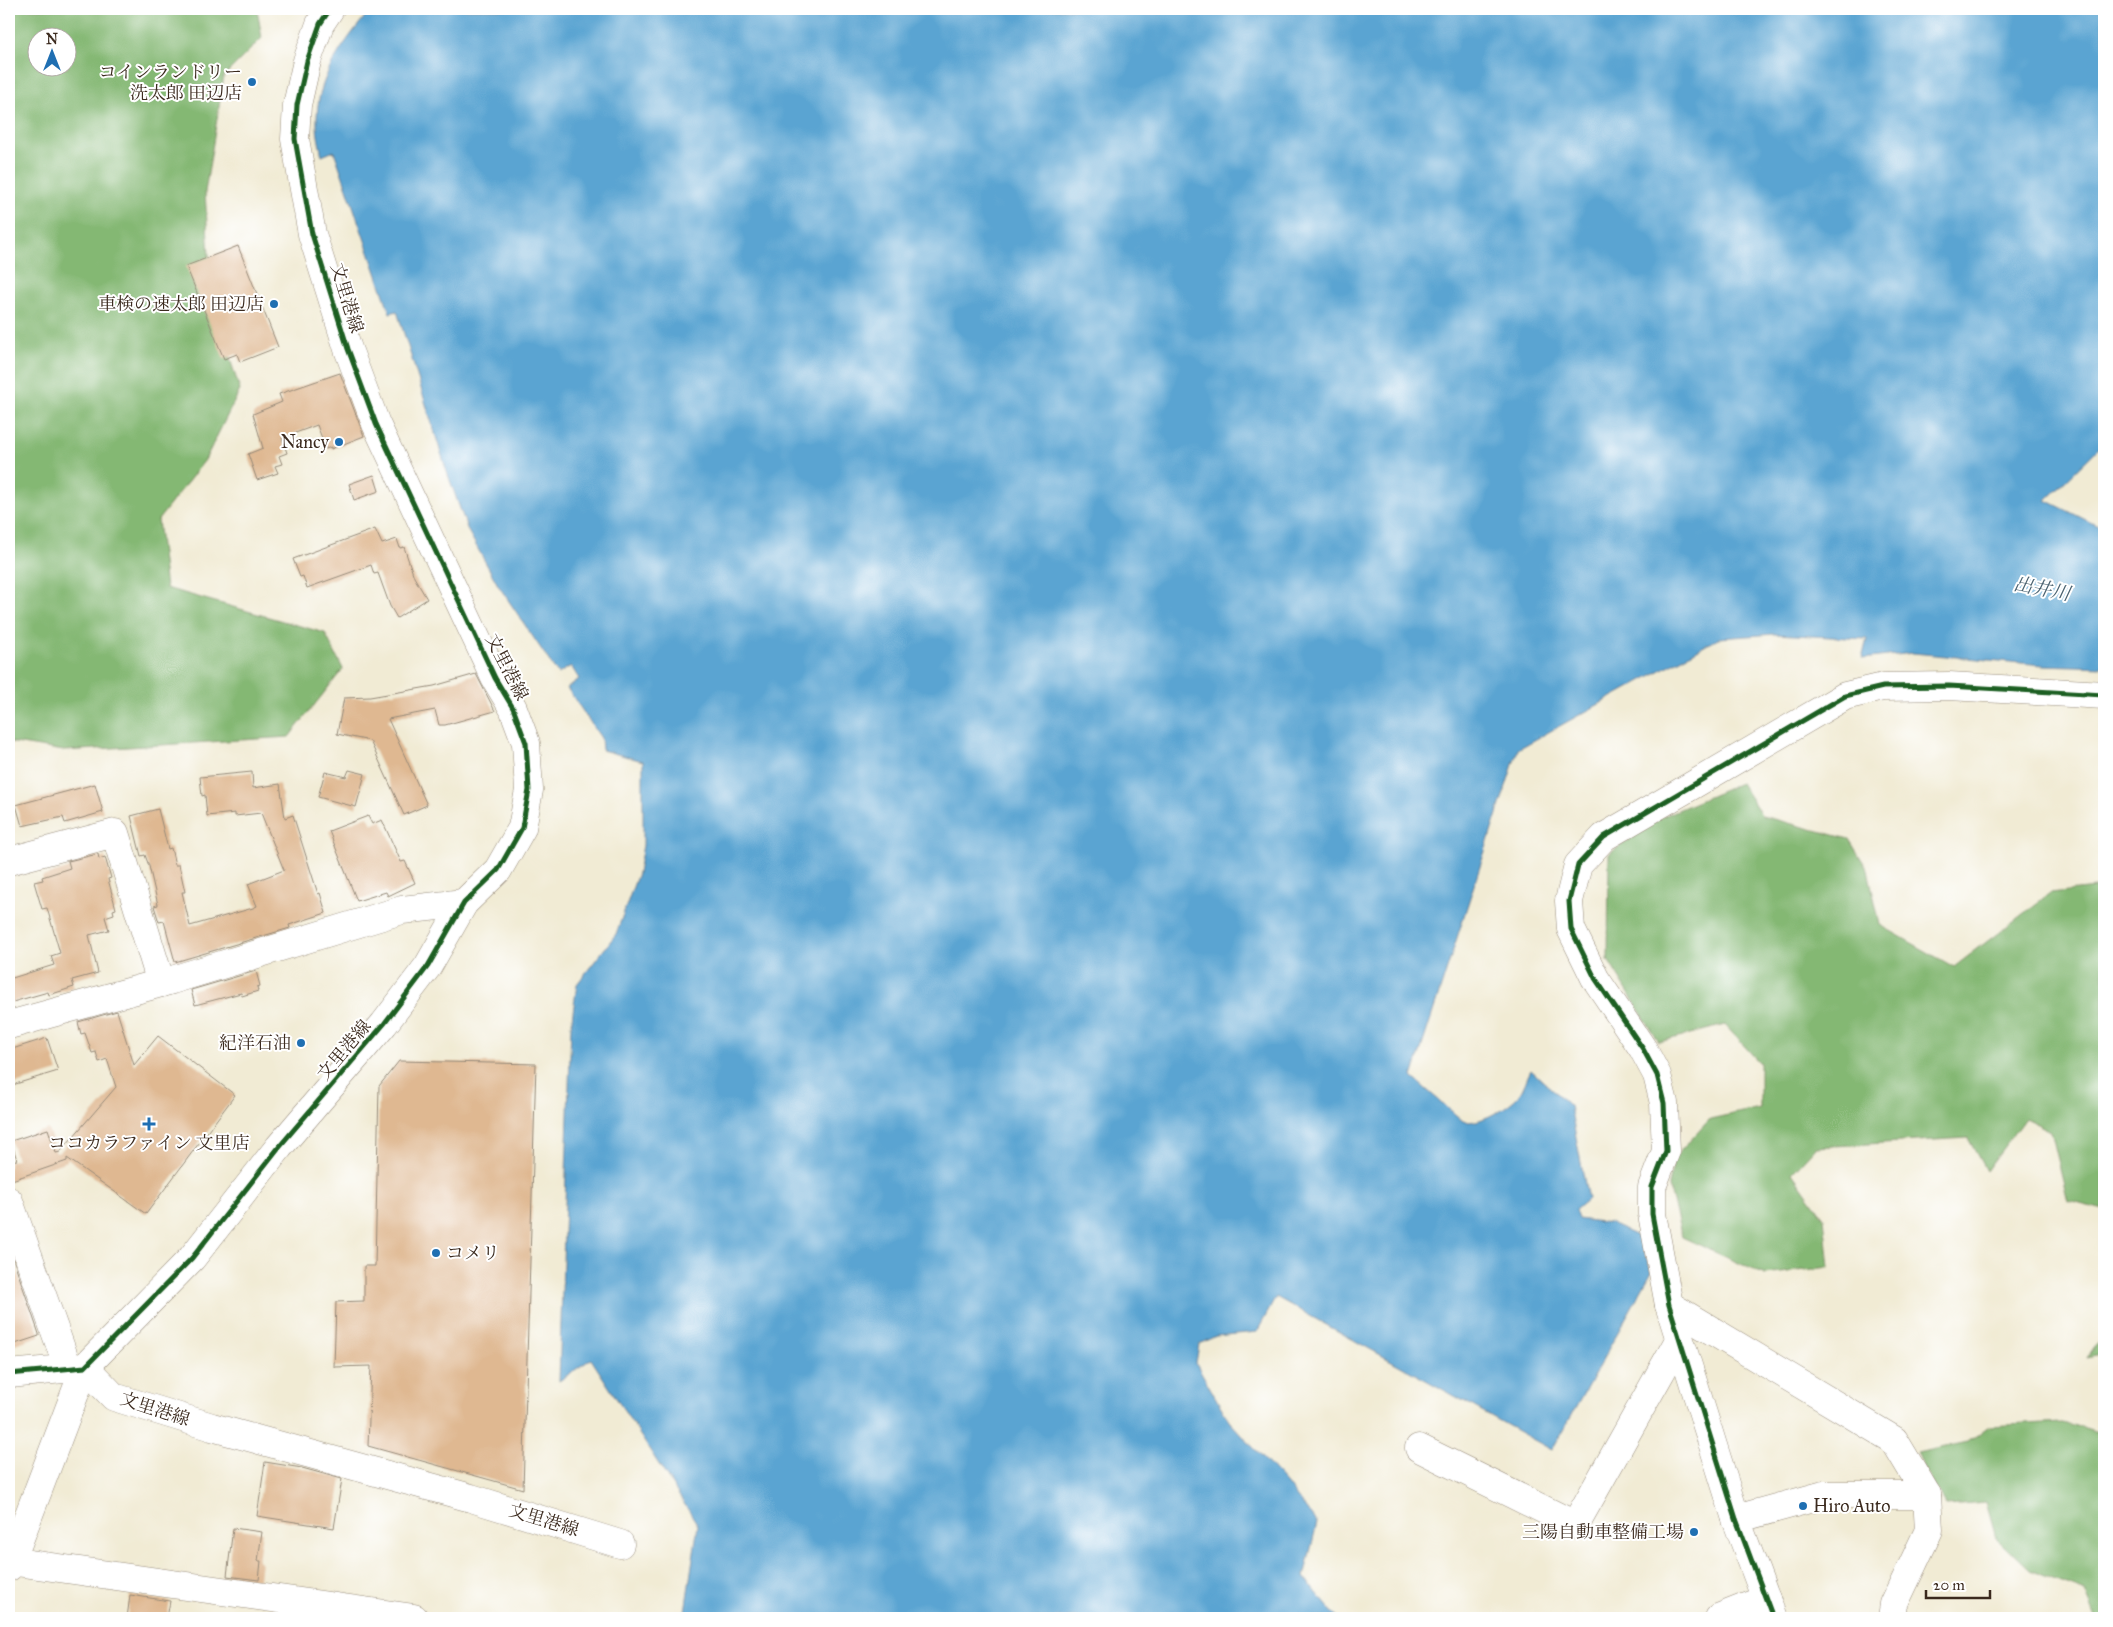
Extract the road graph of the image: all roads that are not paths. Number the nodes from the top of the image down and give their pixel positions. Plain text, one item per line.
1 (330, 9) edge
2 (2104, 695) edge
3 (9, 861) edge
4 (464, 902) junction
5 (161, 984) junction
6 (9, 1025) edge
7 (9, 1201) edge
8 (1669, 1305) junction
9 (1679, 1340) junction
10 (77, 1368) junction
11 (9, 1374) edge
12 (1419, 1448) dead end
13 (1927, 1495) junction
14 (1736, 1519) junction
15 (620, 1544) dead end
16 (10, 1563) edge
17 (1770, 1609) edge
18 (414, 1618) edge
19 (1718, 1618) edge
20 (1892, 1618) edge

1 - 4 street, 文里港線
2 - 8 street
3 - 5 street
4 - 5 street
4 - 10 street, 文里港線
5 - 6 street
7 - 10 street
8 - 9 street
8 - 13 street
9 - 12 street
9 - 14 street
10 - 11 street
10 - 15 street, 文里港線
10 - 16 street
13 - 14 street
13 - 20 street
14 - 17 street
16 - 18 street
17 - 19 street

